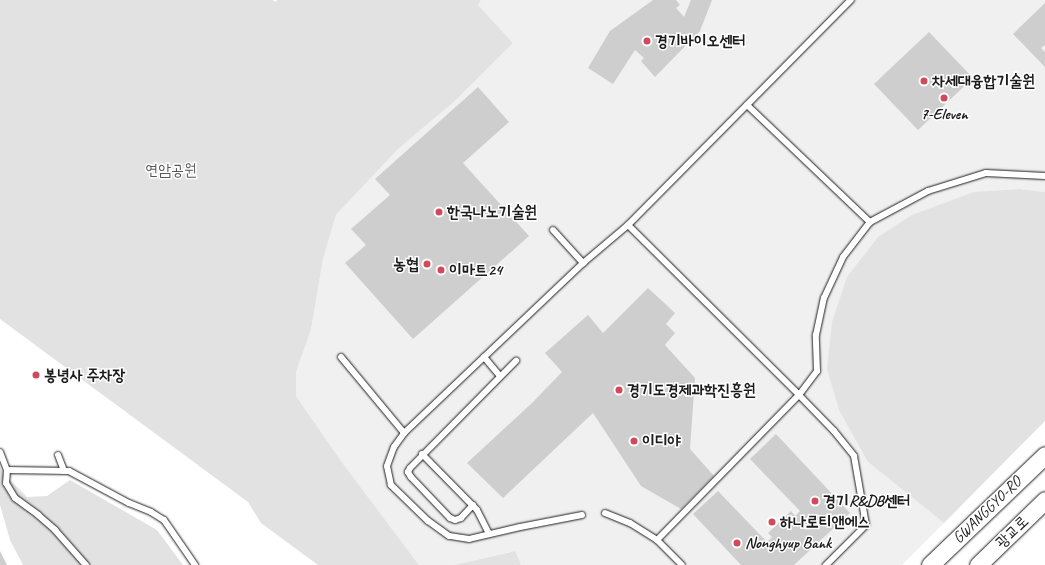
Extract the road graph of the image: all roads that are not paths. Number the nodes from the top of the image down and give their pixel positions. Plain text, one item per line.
1 (851, 0) edge
2 (747, 105) junction
3 (1045, 176) edge
4 (870, 222) junction
5 (628, 225) junction
6 (553, 230) dead end
7 (583, 262) junction
8 (341, 357) dead end
9 (484, 357) junction
10 (516, 361) dead end
11 (500, 376) junction
12 (799, 394) junction
13 (404, 433) junction
14 (0, 452) edge
15 (422, 454) junction
16 (1045, 455) edge
17 (58, 456) dead end
18 (7, 470) junction
19 (64, 471) junction
20 (1045, 500) edge
21 (473, 505) junction
22 (605, 513) dead end
23 (582, 515) dead end
24 (489, 534) junction
25 (657, 540) junction
26 (86, 565) edge
27 (196, 565) edge
28 (682, 565) edge
29 (826, 565) edge
30 (930, 565) edge
31 (978, 565) edge

1 - 2 lane
2 - 4 lane
2 - 5 lane
3 - 4 lane
4 - 12 lane
5 - 7 lane
5 - 12 lane
6 - 7 lane
7 - 9 lane
8 - 13 lane
9 - 11 lane
9 - 13 lane
10 - 11 lane
11 - 15 lane
12 - 25 lane
12 - 29 lane
13 - 24 lane
14 - 18 lane
15 - 21 lane
15 - 21 lane
16 - 30 main road, GWANGGYO-RO
17 - 19 lane
18 - 19 lane
18 - 26 lane
19 - 27 lane
20 - 31 main road, 광교로
21 - 24 lane
22 - 25 lane
23 - 24 lane
25 - 28 lane

